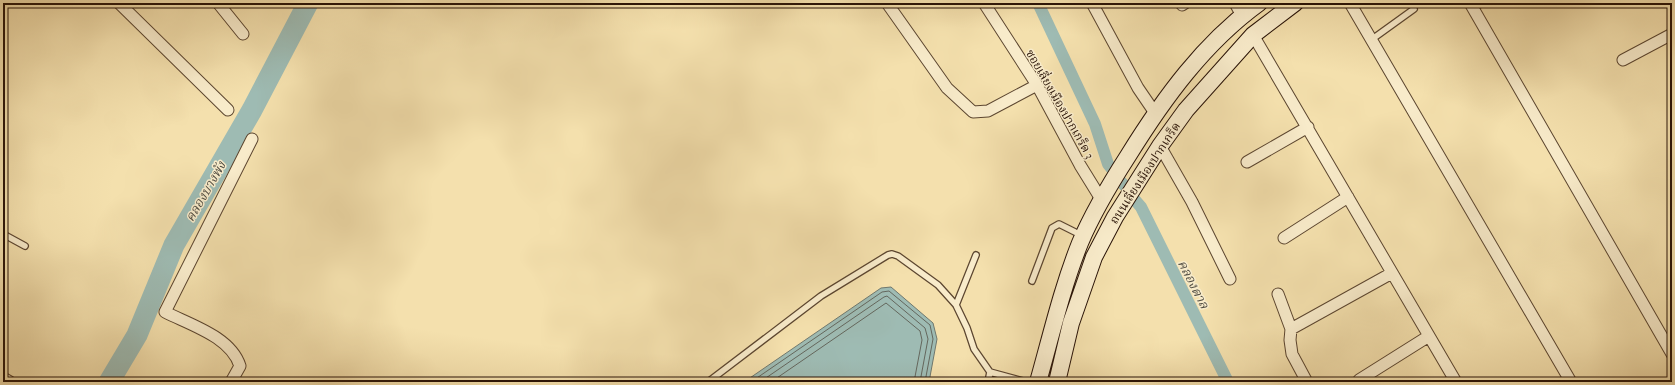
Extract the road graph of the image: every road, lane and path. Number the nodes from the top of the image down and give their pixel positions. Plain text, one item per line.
1 (119, 3) edge
2 (218, 3) edge
3 (887, 3) edge
4 (984, 3) edge
5 (1092, 3) edge
6 (1260, 3) edge
7 (1295, 3) edge
8 (1350, 3) edge
9 (1483, 3) edge
10 (1471, 5) edge
11 (1239, 9) edge
12 (1414, 9) dead end
13 (243, 34) dead end
14 (1672, 34) edge
15 (1254, 35) junction
16 (1371, 40) junction
17 (1624, 60) dead end
18 (1037, 85) junction
19 (228, 110) dead end
20 (1155, 113) junction
21 (1308, 127) junction
22 (252, 139) dead end
23 (1160, 146) junction
24 (1247, 162) dead end
25 (1348, 198) junction
26 (1101, 199) junction
27 (3, 234) edge
28 (1083, 236) junction
29 (1284, 238) dead end
30 (25, 246) dead end
31 (976, 255) dead end
32 (1392, 273) junction
33 (1230, 279) dead end
34 (1032, 281) dead end
35 (1278, 294) dead end
36 (956, 305) junction
37 (1291, 329) junction
38 (1429, 336) junction
39 (1672, 354) edge
40 (990, 372) junction
41 (3, 378) edge
42 (1359, 380) dead end
43 (10, 382) edge
44 (231, 382) edge
45 (708, 382) edge
46 (988, 382) edge
47 (1027, 382) edge
48 (1038, 382) edge
49 (1057, 382) edge
50 (1307, 382) edge
51 (1456, 382) edge
52 (1571, 382) edge

1 - 19 street
2 - 13 street
3 - 18 street
4 - 18 street, ซอยเลี่ยงเมืองปากเกร็ด 3
5 - 20 street
6 - 11 main road, ถนนเลี่ยงเมืองปากเกร็ด
7 - 15 main road, ถนนเลี่ยงเมืองปากเกร็ด
8 - 16 street
9 - 10 lane
10 - 39 street
11 - 20 main road, ถนนเลี่ยงเมืองปากเกร็ด
12 - 16 lane
14 - 17 street
15 - 21 street
15 - 23 main road, ถนนเลี่ยงเมืองปากเกร็ด
16 - 52 street
18 - 26 street, ซอยเลี่ยงเมืองปากเกร็ด 3
20 - 26 main road, ถนนเลี่ยงเมืองปากเกร็ด
21 - 24 street
21 - 25 street
22 - 44 street
23 - 33 street
23 - 49 main road, ถนนเลี่ยงเมืองปากเกร็ด
25 - 29 street
25 - 32 street
26 - 28 main road, ถนนเลี่ยงเมืองปากเกร็ด
27 - 30 lane
28 - 34 lane
28 - 48 main road, ถนนเลี่ยงเมืองปากเกร็ด
31 - 36 lane
32 - 37 street
32 - 38 street
35 - 37 street
36 - 40 lane
36 - 45 lane
37 - 50 street
38 - 42 street
38 - 51 street
40 - 46 lane
40 - 47 lane
41 - 43 street

